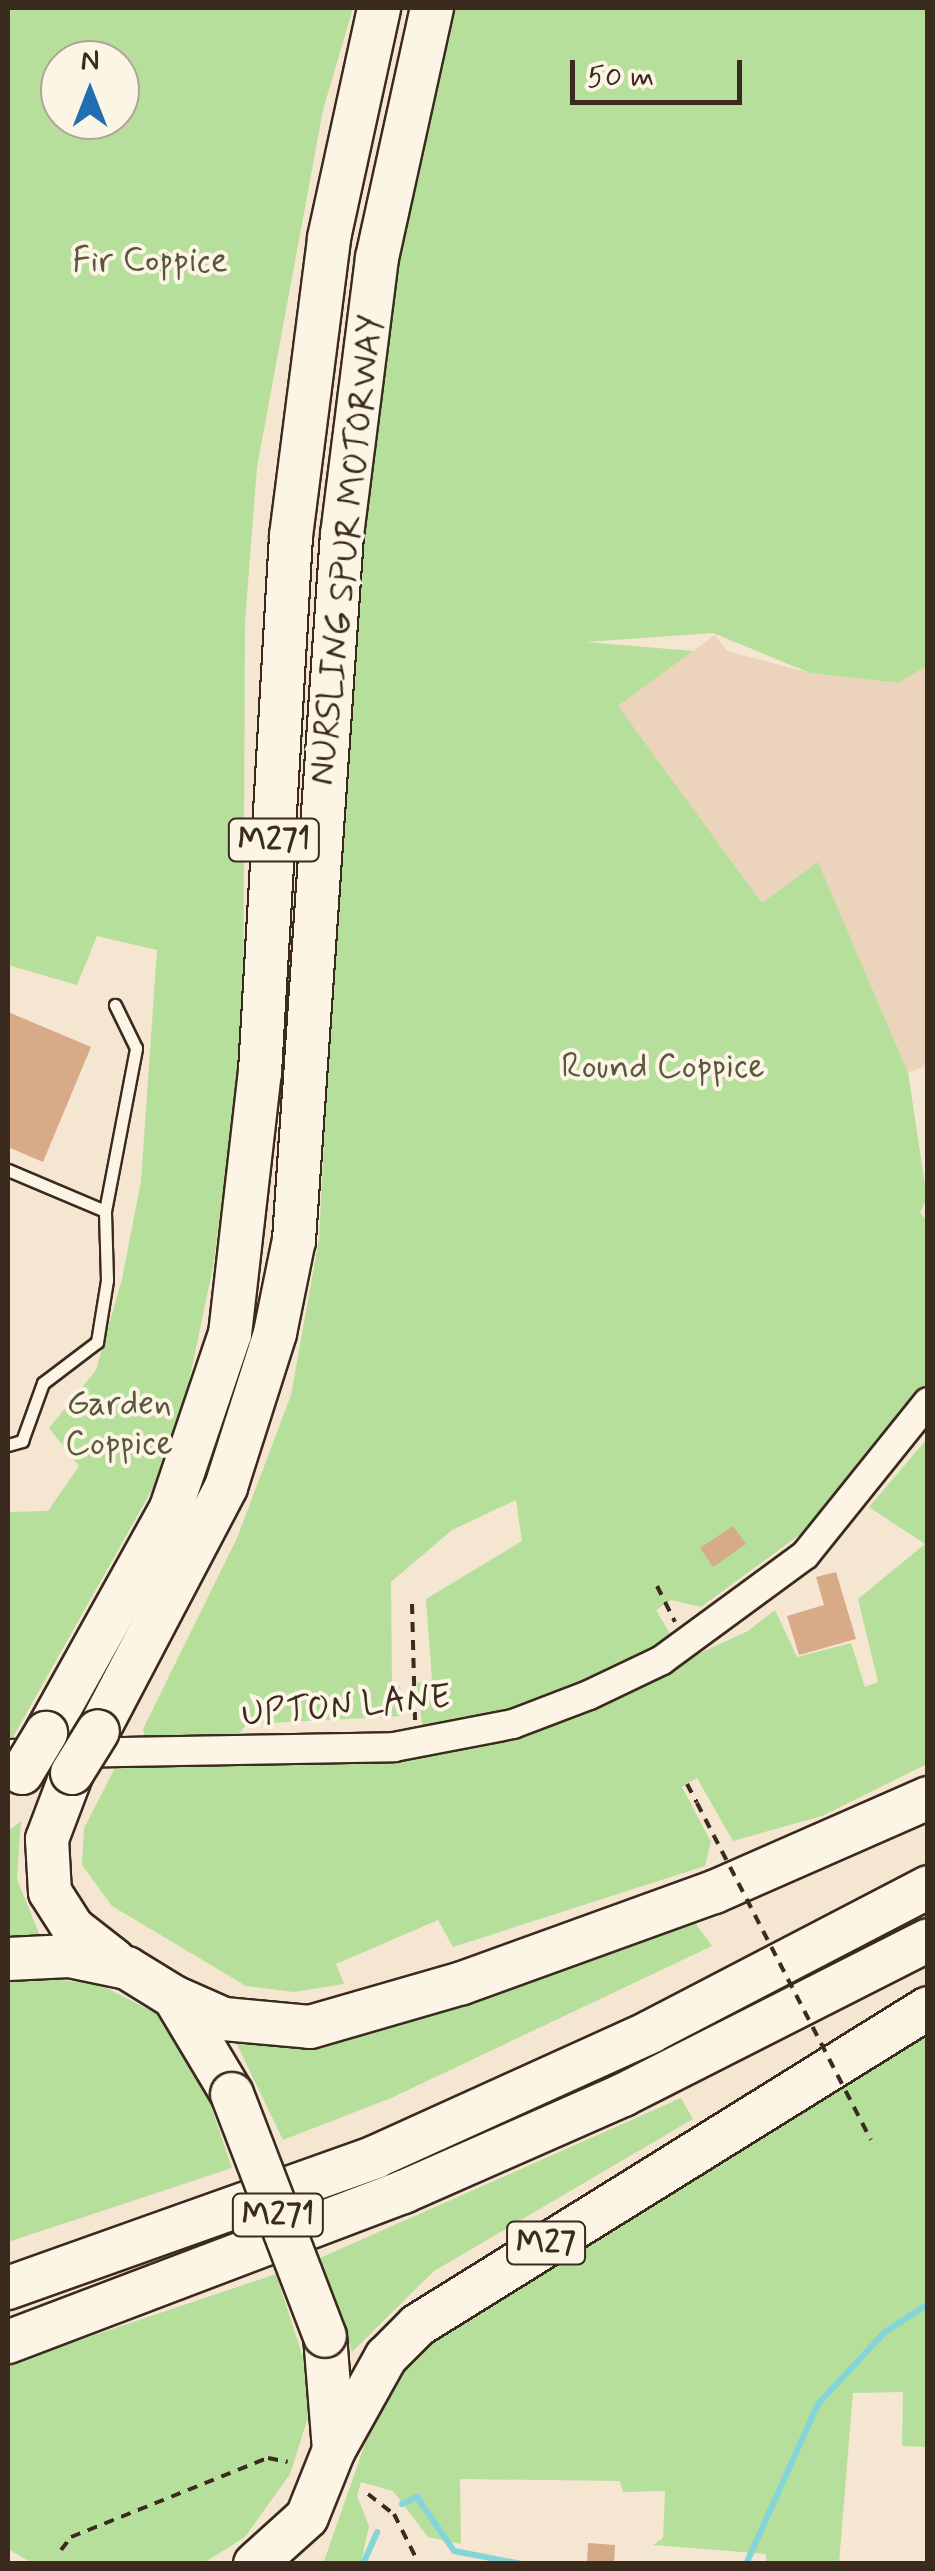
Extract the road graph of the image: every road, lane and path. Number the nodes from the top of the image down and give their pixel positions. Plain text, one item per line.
1 (379, 8) edge
2 (432, 8) edge
3 (115, 1004) dead end
4 (8, 1170) edge
5 (105, 1211) junction
6 (928, 1402) edge
7 (8, 1445) edge
8 (657, 1586) dead end
9 (412, 1604) dead end
10 (688, 1643) junction
11 (420, 1744) junction
12 (12, 1775) edge
13 (687, 1784) dead end
14 (928, 1798) edge
15 (928, 1887) edge
16 (928, 1940) edge
17 (8, 1958) edge
18 (127, 1968) junction
19 (174, 1997) junction
20 (928, 2008) edge
21 (871, 2140) dead end
22 (8, 2288) edge
23 (8, 2342) edge
24 (334, 2450) junction
25 (288, 2462) dead end
26 (368, 2494) dead end
27 (307, 2517) junction
28 (61, 2550) dead end
29 (254, 2564) edge
30 (296, 2564) edge
31 (419, 2564) edge

1 - 12 highway, NURSLING SPUR MOTORWAY / M271, bridge
2 - 18 highway, NURSLING SPUR MOTORWAY / M271, bridge
3 - 5 lane
4 - 5 lane
5 - 7 lane
6 - 10 street, UPTON LANE
8 - 10 path
9 - 11 path
10 - 11 street, UPTON LANE
11 - 12 street, UPTON LANE
13 - 21 path, bridge
14 - 19 highway
15 - 22 highway
16 - 23 highway
17 - 18 highway, M271
18 - 19 highway, M271
19 - 24 highway, M271, bridge
20 - 24 highway, M27
24 - 27 highway, M271
25 - 28 path
26 - 31 path
27 - 29 highway, M271
27 - 30 highway, M271

